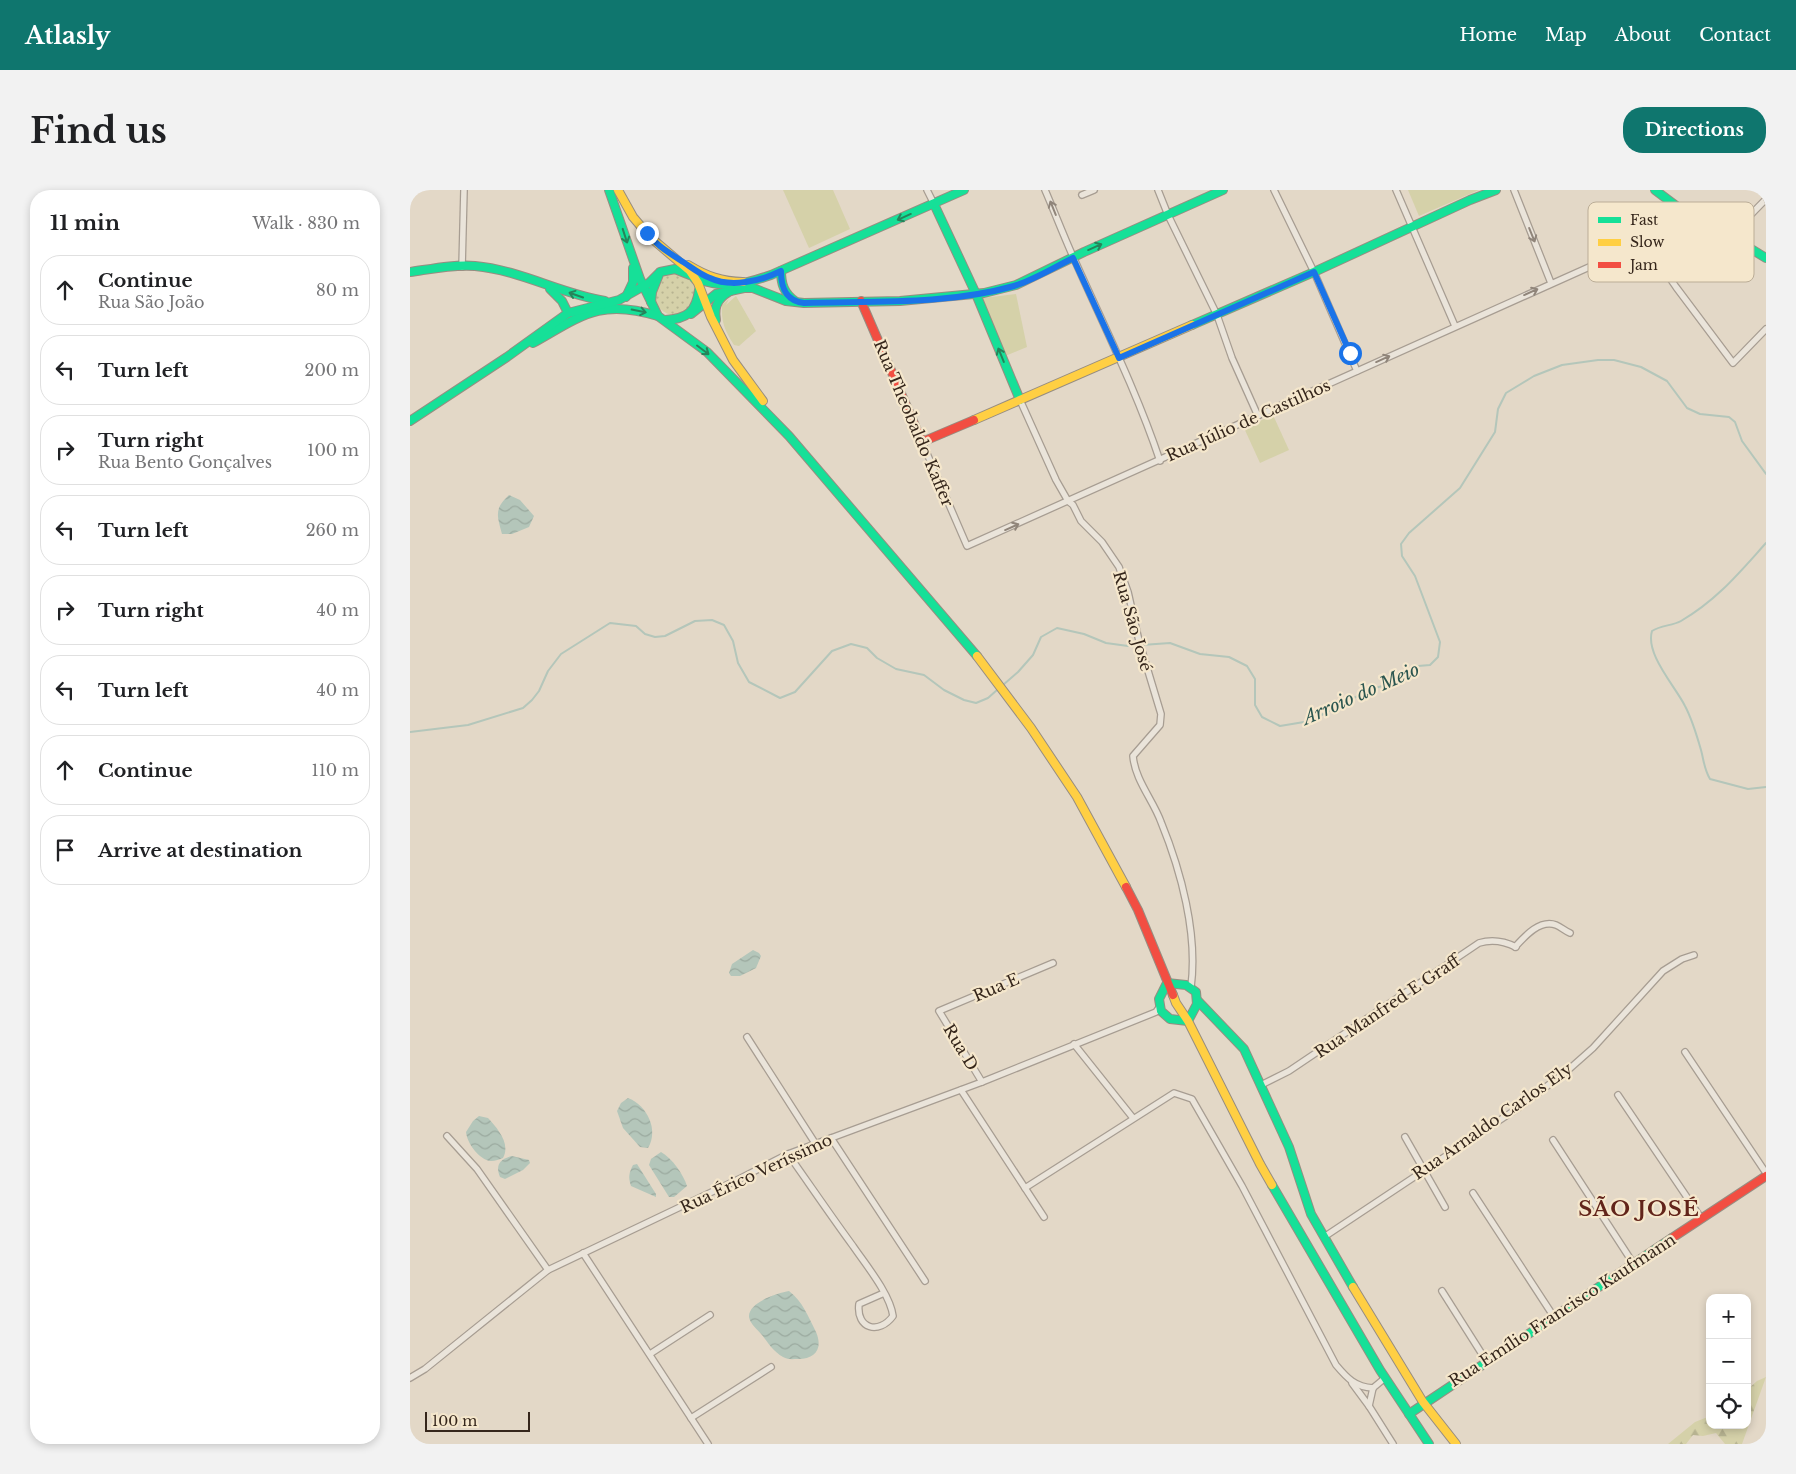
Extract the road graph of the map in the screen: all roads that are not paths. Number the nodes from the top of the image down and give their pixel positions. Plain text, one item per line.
1 (464, 190) edge
2 (609, 190) edge
3 (618, 190) edge
4 (927, 190) edge
5 (964, 190) edge
6 (1045, 190) edge
7 (1094, 190) edge
8 (1158, 190) edge
9 (1223, 190) edge
10 (1274, 190) edge
11 (1396, 190) edge
12 (1496, 190) edge
13 (1514, 190) edge
14 (1655, 190) edge
15 (1082, 195) dead end
16 (1766, 200) edge
17 (1671, 202) edge
18 (934, 204) junction
19 (1754, 212) edge
20 (1168, 215) junction
21 (1413, 227) junction
22 (664, 249) junction
23 (1754, 251) edge
24 (632, 258) junction
25 (1073, 258) junction
26 (1766, 258) edge
27 (462, 267) junction
28 (1588, 267) edge
29 (781, 271) junction
30 (410, 272) edge
31 (660, 272) junction
32 (1314, 272) junction
33 (694, 278) junction
34 (1673, 282) edge
35 (1552, 283) junction
36 (545, 284) junction
37 (743, 285) junction
38 (642, 286) junction
39 (734, 289) junction
40 (700, 290) junction
41 (976, 294) junction
42 (626, 297) junction
43 (861, 301) junction
44 (651, 302) junction
45 (706, 302) junction
46 (797, 302) junction
47 (608, 307) junction
48 (568, 313) junction
49 (1217, 315) junction
50 (687, 316) junction
51 (661, 318) junction
52 (1455, 326) junction
53 (1766, 329) edge
54 (720, 335) junction
55 (507, 357) junction
56 (1119, 358) junction
57 (1357, 371) junction
58 (1020, 400) junction
59 (1258, 416) junction
60 (410, 421) edge
61 (789, 436) junction
62 (922, 442) junction
63 (1160, 460) junction
64 (1068, 501) junction
65 (967, 546) joint
66 (1570, 933) dead end
67 (1694, 955) dead end
68 (1053, 963) dead end
69 (1167, 983) junction
70 (1191, 987) junction
71 (1198, 1001) junction
72 (1158, 1009) junction
73 (939, 1012) joint
74 (1188, 1021) junction
75 (747, 1036) dead end
76 (1074, 1044) junction
77 (1685, 1052) dead end
78 (982, 1082) junction
79 (1261, 1085) junction
80 (961, 1090) junction
81 (1618, 1095) dead end
82 (1133, 1118) junction
83 (447, 1136) dead end
84 (1405, 1137) dead end
85 (830, 1138) junction
86 (1552, 1140) dead end
87 (816, 1144) junction
88 (788, 1154) junction
89 (1423, 1170) junction
90 (1766, 1174) edge
91 (1025, 1188) junction
92 (1473, 1193) dead end
93 (1445, 1208) dead end
94 (1044, 1218) dead end
95 (1701, 1218) junction
96 (1324, 1237) junction
97 (583, 1253) junction
98 (1633, 1263) junction
99 (548, 1270) junction
100 (925, 1281) dead end
101 (1442, 1292) dead end
102 (884, 1293) junction
103 (710, 1314) dead end
104 (1554, 1317) junction
105 (650, 1354) junction
106 (1487, 1362) junction
107 (771, 1367) dead end
108 (410, 1378) edge
109 (1385, 1378) junction
110 (1351, 1382) junction
111 (1372, 1388) junction
112 (1423, 1402) junction
113 (1369, 1406) junction
114 (1409, 1414) junction
115 (691, 1418) junction
116 (708, 1444) edge
117 (1393, 1444) edge
118 (1428, 1444) edge
119 (1456, 1444) edge

1 - 27 street
2 -> 24 main road
3 - 22 main road
4 - 18 street, Rua São José
5 - 18 main road
25 -> 6 street
7 - 15 street
8 - 20 street
9 - 20 main road
10 - 32 street
11 - 21 street
12 - 21 main road
13 -> 35 street
14 - 17 main road
16 - 19 street
18 -> 29 main road
18 - 41 main road, Rua São José
25 -> 20 main road
20 - 49 street
21 - 32 main road
21 - 52 street
22 - 33 main road
22 - 37 main road
23 - 26 main road
24 - 38 main road
24 - 42 main road
25 - 41 main road
25 - 56 street
27 - 30 main road
27 - 36 main road
28 - 35 street, Rua Júlio de Castilhos
29 - 37 main road
29 - 46 main road
31 - 33 main road
31 - 38 main road
31 - 44 main road
32 - 49 main road
32 - 57 street
33 - 37 main road
33 - 40 main road
34 - 53 street
52 -> 35 street, Rua Júlio de Castilhos
47 -> 36 main road
36 - 48 main road
37 - 39 main road
37 - 46 main road
38 - 42 main road
38 - 44 main road
39 - 45 main road
39 - 54 main road
40 - 45 main road
40 - 50 main road
41 - 43 main road
58 -> 41 main road, Rua São José
42 - 47 main road
43 - 46 main road
43 - 62 main road, Rua Theobaldo Kaffer
44 - 51 main road
45 - 50 main road
45 - 54 main road
47 - 48 main road
47 -> 51 main road
47 - 55 main road
48 - 55 main road
49 - 56 main road
49 - 59 street
50 - 51 main road
51 -> 61 main road
57 -> 52 street, Rua Júlio de Castilhos
54 - 61 main road
55 - 60 main road
56 - 58 main road
56 - 63 street
57 - 59 street, Rua Júlio de Castilhos
58 - 62 main road
58 - 64 street, Rua São José
59 - 63 street, Rua Júlio de Castilhos
61 - 69 main road
62 - 65 street, Rua Theobaldo Kaffer
63 - 64 street, Rua Júlio de Castilhos
65 -> 64 street, Rua Júlio de Castilhos
64 - 70 street, Rua São José
66 - 79 street, Rua Manfred E Graff
67 - 89 street, Rua Arnaldo Carlos Ely
68 - 73 street, Rua E
69 - 70 main road
69 - 72 main road
69 - 74 main road
70 - 71 main road
71 - 74 main road
71 - 79 main road
72 - 74 main road
72 - 76 street, Rua Érico Veríssimo
73 - 78 street, Rua D
74 - 109 main road
75 - 87 street
76 - 78 street, Rua Érico Veríssimo
76 - 82 street
77 - 90 street
78 - 80 street, Rua Érico Veríssimo
79 - 96 main road
80 - 85 street, Rua Érico Veríssimo
80 - 91 street
81 - 95 street
82 - 91 street
82 - 110 street
83 - 99 street
84 - 89 street
85 - 87 street, Rua Érico Veríssimo
85 - 100 street
86 - 98 street
87 - 88 street, Rua Érico Veríssimo
88 - 97 street, Rua Érico Veríssimo
88 - 102 street
89 - 93 street
89 - 96 street, Rua Arnaldo Carlos Ely
90 - 95 main road, Rua Emílio Francisco Kaufmann
91 - 94 street
92 - 104 street
95 - 98 main road, Rua Emílio Francisco Kaufmann
96 - 112 main road
97 - 99 street, Rua Érico Veríssimo
97 - 105 street
98 - 104 main road, Rua Emílio Francisco Kaufmann
99 - 108 street, Rua Érico Veríssimo
101 - 106 street
102 - 102 street
103 - 105 street
104 - 106 main road, Rua Emílio Francisco Kaufmann
105 - 115 street
106 - 112 main road, Rua Emílio Francisco Kaufmann
107 - 115 street
109 - 111 street
109 - 114 main road
110 - 111 street
110 - 113 street
111 - 113 street
112 - 114 main road, Rua Emílio Francisco Kaufmann
112 - 119 main road
113 - 117 street
114 - 118 main road
115 - 116 street

